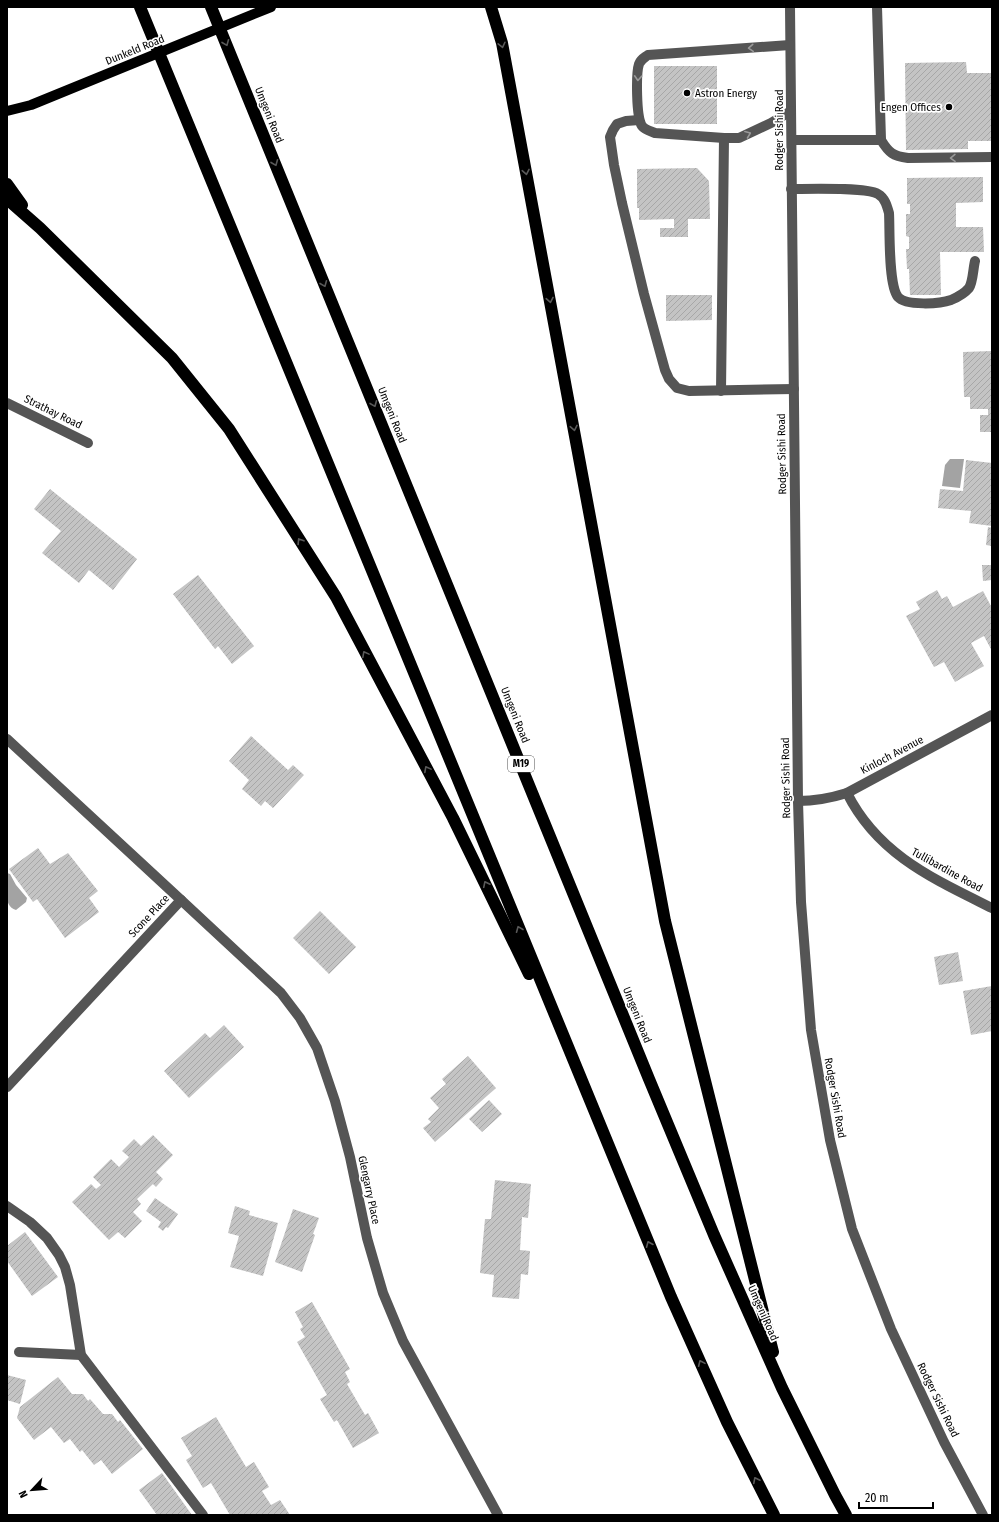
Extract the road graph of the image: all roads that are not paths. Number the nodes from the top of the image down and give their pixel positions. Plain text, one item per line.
1 (140, 7) edge
2 (211, 7) edge
3 (271, 7) edge
4 (492, 7) edge
5 (790, 7) edge
6 (877, 7) edge
7 (790, 45) junction
8 (7, 111) edge
9 (791, 111) junction
10 (639, 120) junction
11 (724, 138) junction
12 (792, 140) junction
13 (881, 140) junction
14 (992, 157) edge
15 (7, 184) edge
16 (791, 189) junction
17 (7, 199) edge
18 (40, 228) junction
19 (974, 261) dead end
20 (794, 389) junction
21 (721, 390) junction
22 (7, 403) edge
23 (88, 443) dead end
24 (992, 715) edge
25 (7, 739) edge
26 (847, 793) junction
27 (798, 801) junction
28 (181, 900) junction
29 (992, 908) edge
30 (7, 1087) edge
31 (604, 1135) junction
32 (7, 1206) edge
33 (19, 1352) dead end
34 (81, 1354) junction
35 (782, 1388) junction
36 (203, 1515) edge
37 (498, 1515) edge
38 (774, 1515) edge
39 (846, 1515) edge
40 (983, 1515) edge

31 -> 1 highway
2 -> 35 highway, Umgeni Road / M19
3 - 8 main road, Dunkeld Road
4 -> 35 highway
5 - 7 street, Rodger Sishi Road
6 - 13 street
7 - 9 street, Rodger Sishi Road
7 -> 10 street
11 -> 9 street
9 - 12 street, Rodger Sishi Road
10 - 11 street
10 - 21 street
11 - 21 street
12 - 13 street
12 - 16 street, Rodger Sishi Road
14 -> 13 street
15 - 18 highway
16 - 19 street
16 - 20 street, Rodger Sishi Road
17 - 18 highway
31 -> 18 highway
20 - 21 street
20 - 27 street, Rodger Sishi Road
22 - 23 street, Strathay Road
24 - 26 street, Kinloch Avenue
25 - 28 street, Scone Place
26 - 27 street, Kinloch Avenue
26 - 29 street, Tullibardine Road
27 - 40 street, Rodger Sishi Road
28 - 30 street, Scone Place
28 - 37 street, Glengarry Place
38 -> 31 highway
32 - 34 street
33 - 34 street
34 - 36 street
35 - 39 highway, Umgeni Road / M19

